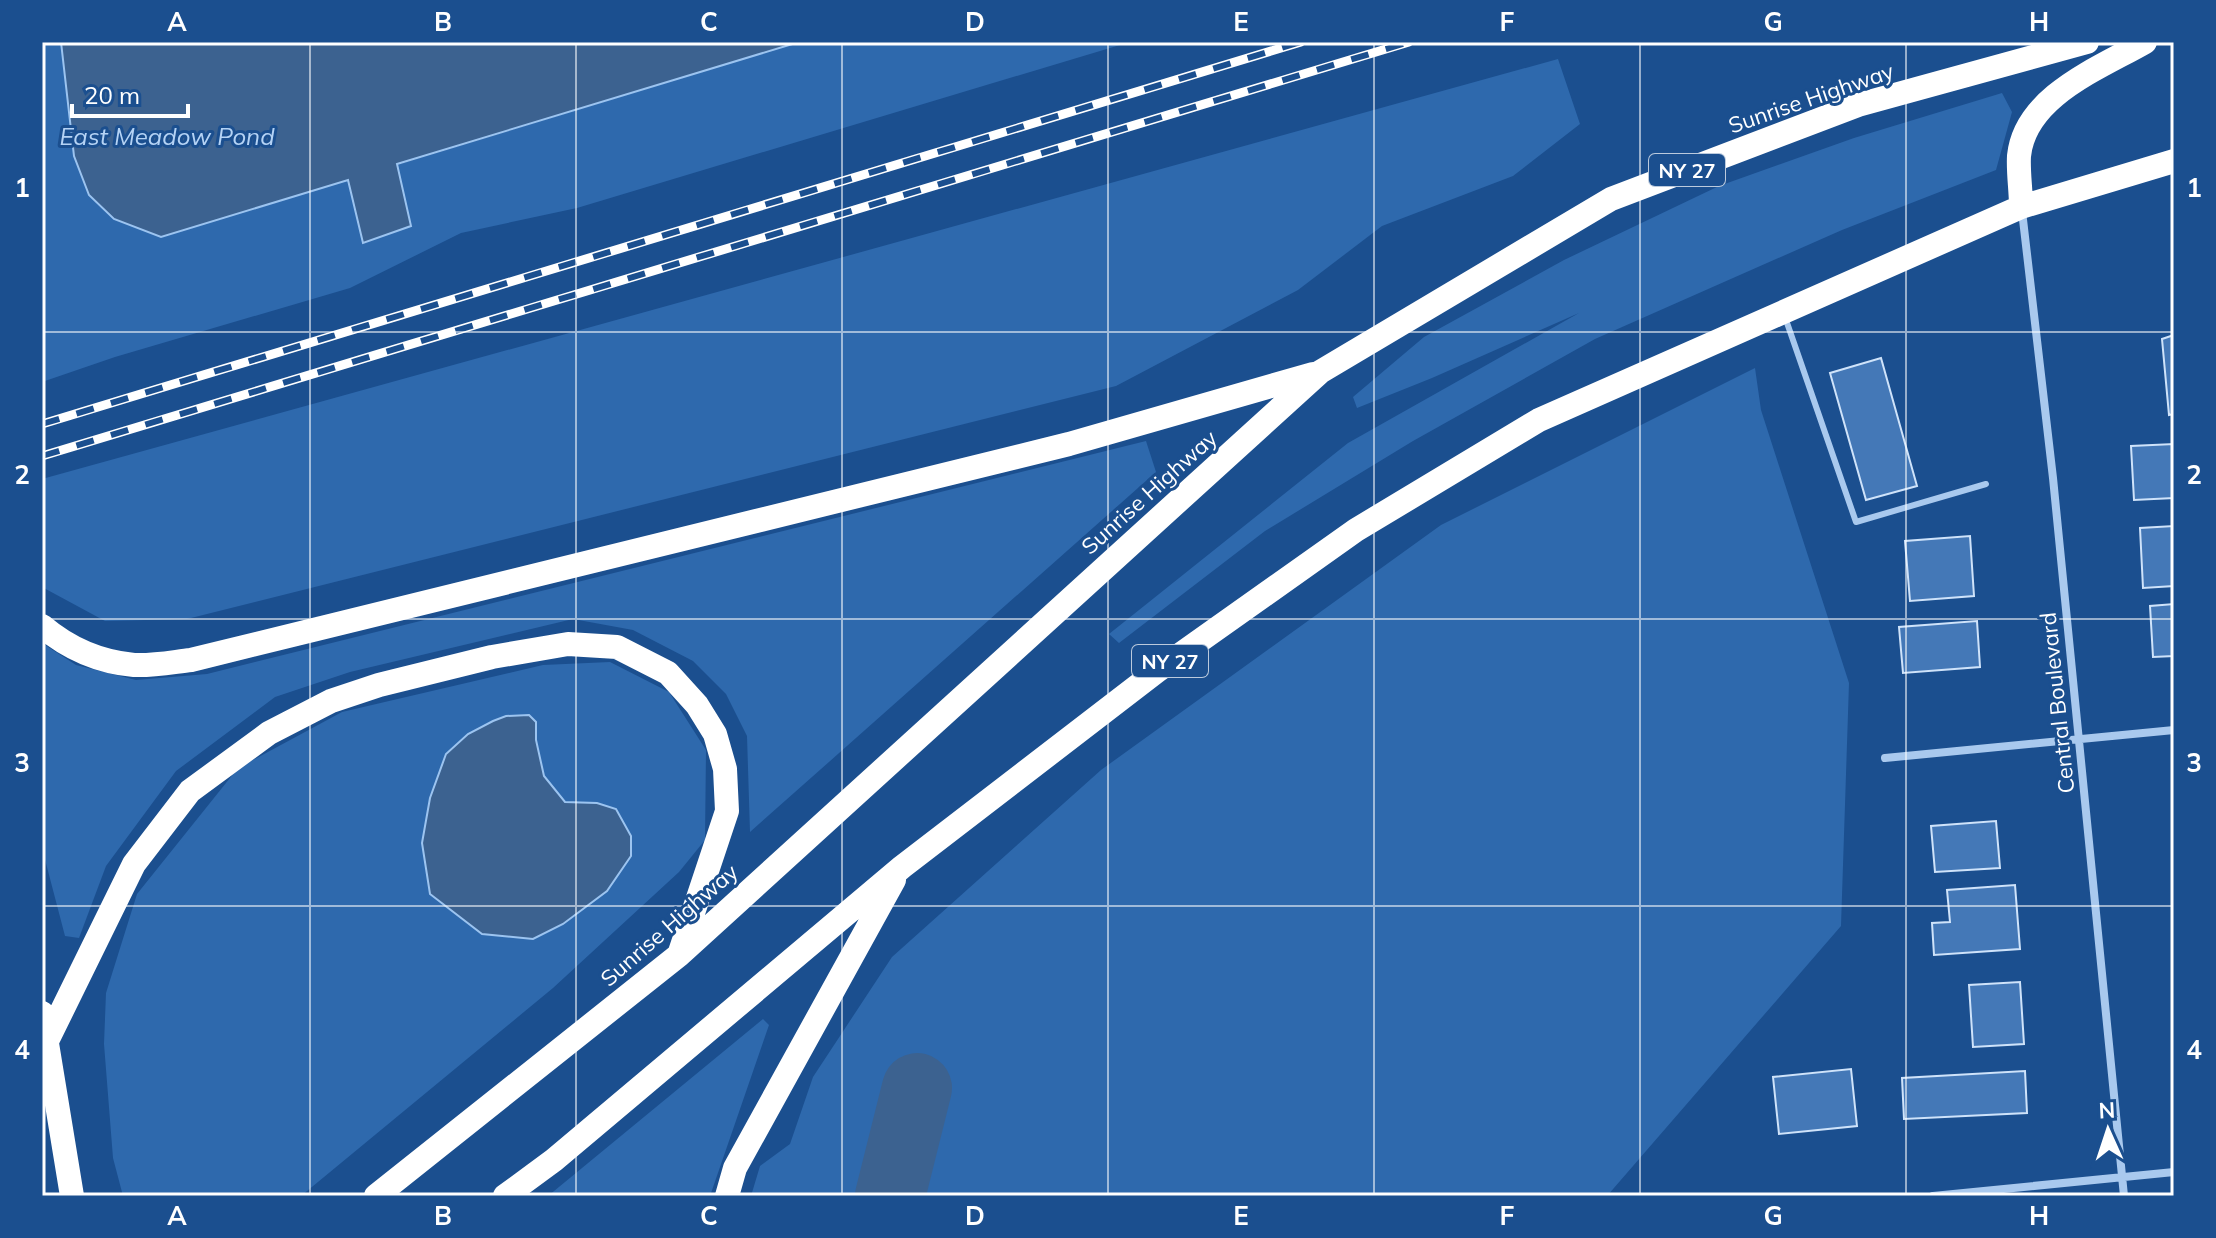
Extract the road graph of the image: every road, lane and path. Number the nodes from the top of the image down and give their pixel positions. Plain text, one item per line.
1 (2087, 42) edge
2 (2145, 42) edge
3 (2174, 161) edge
4 (2021, 207) junction
5 (1783, 312) junction
6 (1320, 372) junction
7 (1986, 484) dead end
8 (42, 626) edge
9 (2174, 730) edge
10 (2079, 739) junction
11 (1885, 758) dead end
12 (902, 867) junction
13 (679, 955) junction
14 (42, 1013) edge
15 (48, 1039) junction
16 (2174, 1172) edge
17 (2122, 1177) junction
18 (72, 1196) edge
19 (376, 1196) edge
20 (505, 1196) edge
21 (727, 1196) edge
22 (1933, 1196) edge
23 (2124, 1196) edge

1 - 6 highway, Sunrise Highway / NY 27
2 - 4 highway
3 - 4 highway, NY 27
4 - 5 highway, NY 27
4 - 10 street, Central Boulevard
5 - 7 lane
5 - 12 highway, NY 27
6 - 8 highway
6 - 13 highway, Sunrise Highway / NY 27
9 - 10 street
10 - 11 street
10 - 17 street, Central Boulevard
12 - 20 highway, NY 27
12 - 21 highway
13 - 15 highway
13 - 19 highway, Sunrise Highway / NY 27
14 - 15 highway
15 - 18 highway
16 - 17 street
17 - 22 street
17 - 23 street, Central Boulevard

